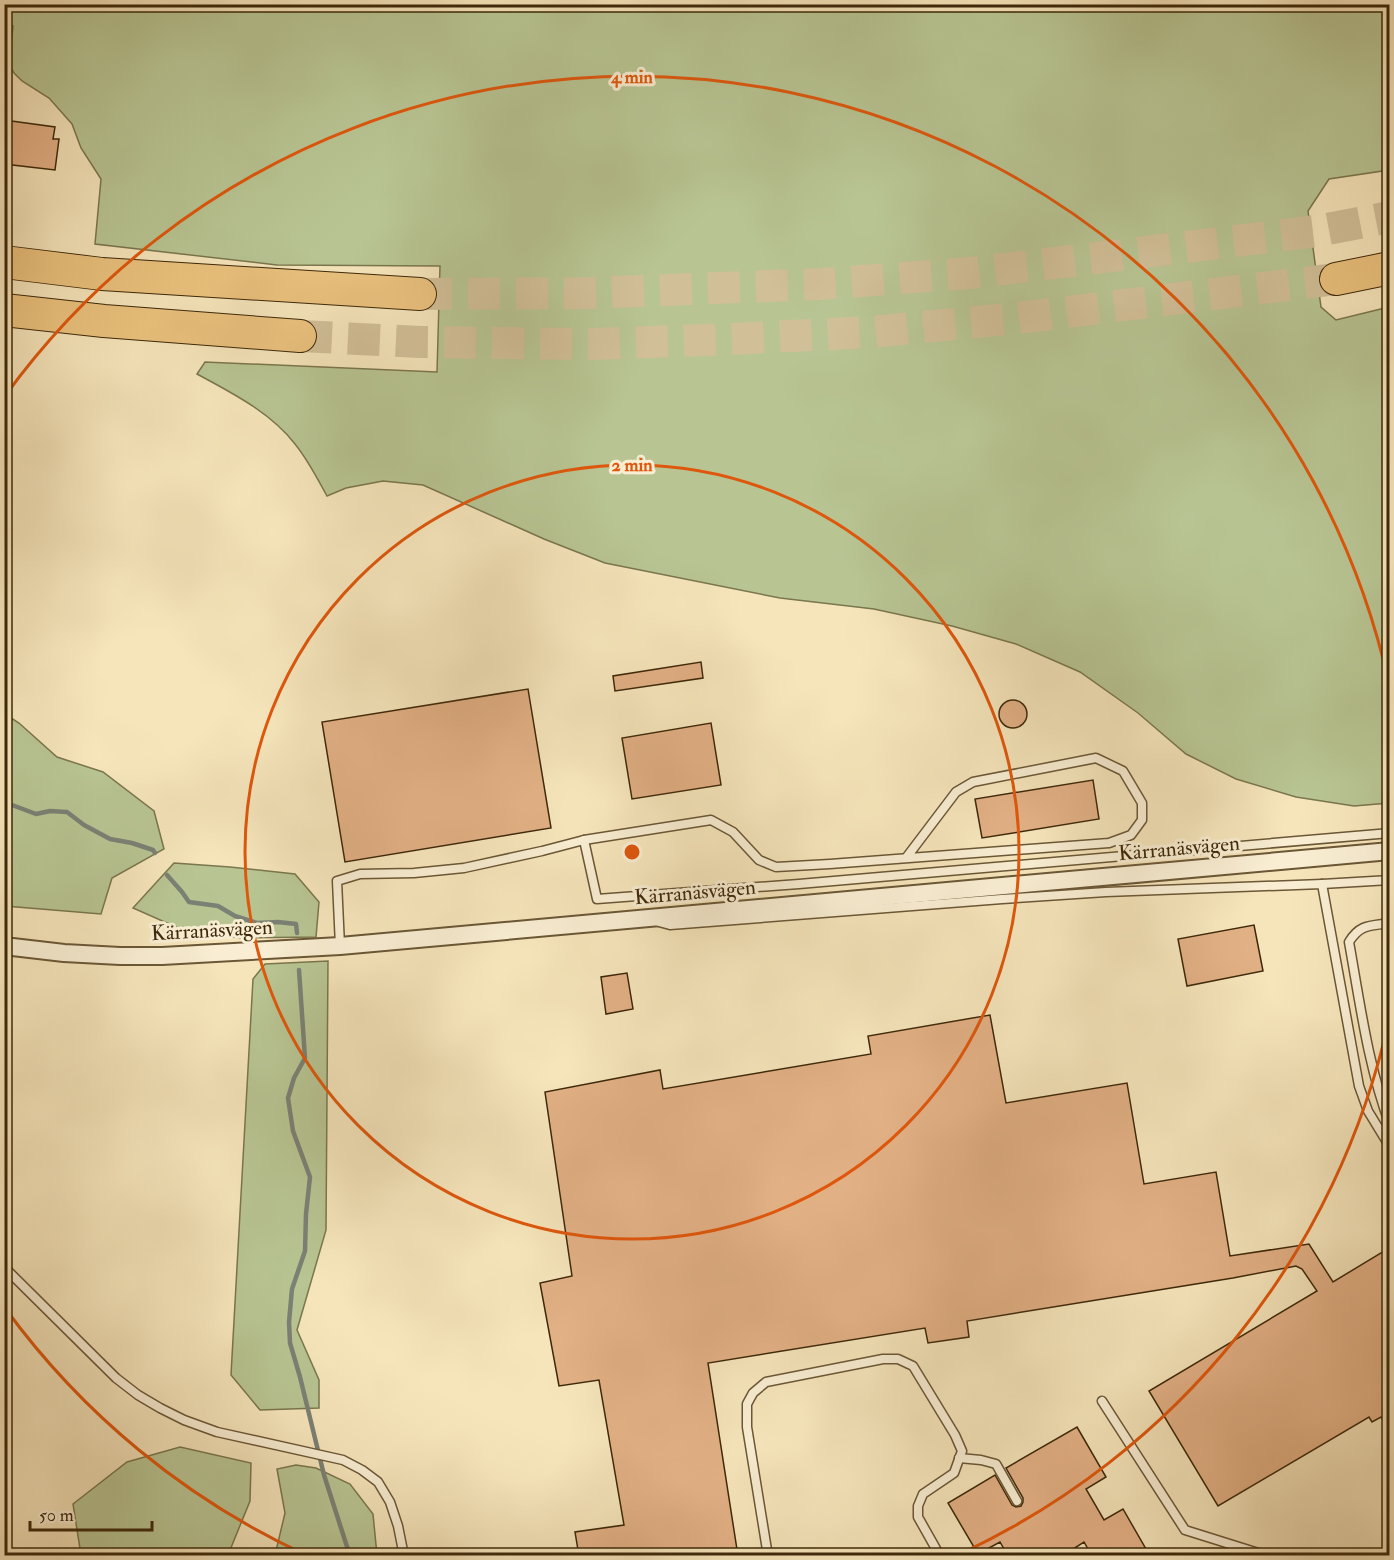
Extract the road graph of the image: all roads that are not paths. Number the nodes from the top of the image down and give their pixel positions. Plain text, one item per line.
1 (4, 262) edge
2 (1389, 268) edge
3 (1336, 279) tunnel mouth
4 (420, 294) tunnel mouth
5 (4, 310) edge
6 (300, 336) tunnel mouth
7 (1389, 833) edge
8 (584, 840) junction
9 (1389, 851) edge
10 (906, 858) junction
11 (1389, 880) edge
12 (1322, 884) junction
13 (647, 919) junction
14 (1389, 922) edge
15 (4, 946) edge
16 (340, 946) junction
17 (1386, 1104) edge
18 (1389, 1125) edge
19 (1389, 1147) edge
20 (4, 1267) edge
21 (1102, 1401) dead end
22 (959, 1458) junction
23 (1017, 1501) dead end
24 (404, 1556) edge
25 (768, 1556) edge
26 (940, 1556) edge
27 (1268, 1556) edge

1 - 4 highway
2 - 3 highway
5 - 6 highway
7 - 8 lane
8 - 10 lane
8 - 16 lane
9 - 13 street, Kärranäsvägen
10 - 10 lane
11 - 12 lane
12 - 13 lane
12 - 19 lane
13 - 16 street, Kärranäsvägen
14 - 17 lane
15 - 16 street, Kärranäsvägen
17 - 18 lane
20 - 24 lane
21 - 27 lane
22 - 23 lane
22 - 25 lane
22 - 26 lane

